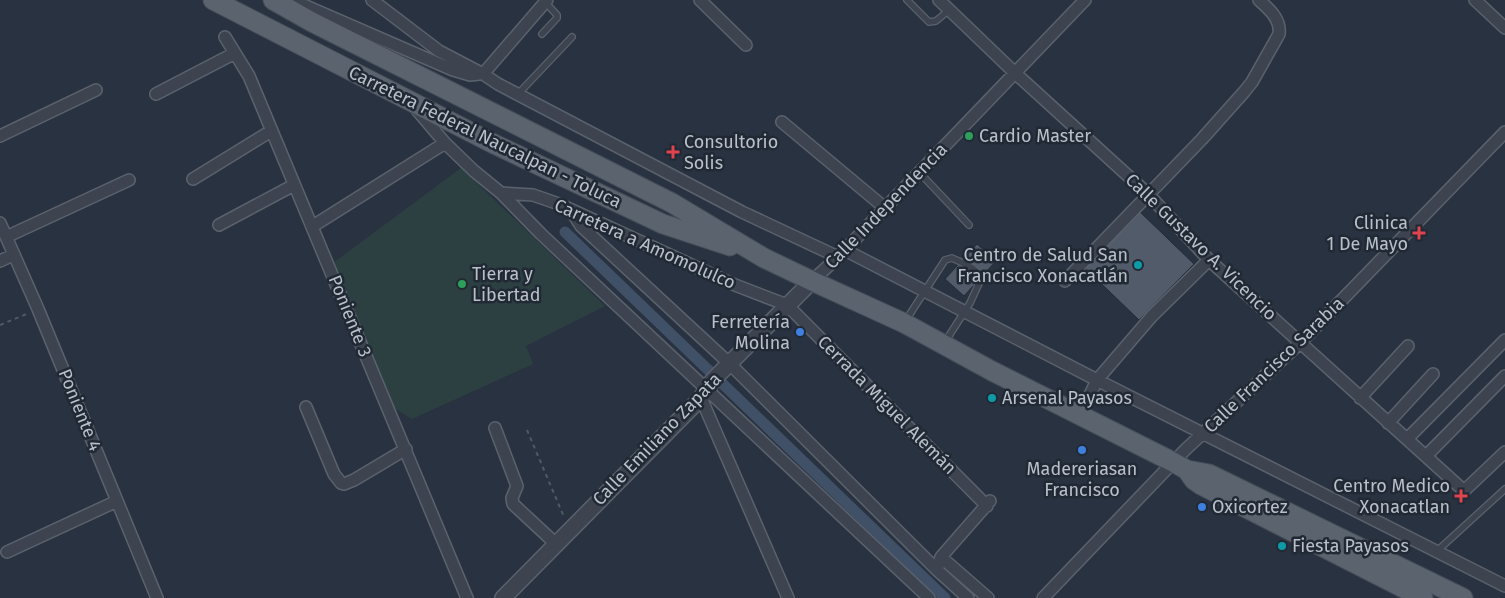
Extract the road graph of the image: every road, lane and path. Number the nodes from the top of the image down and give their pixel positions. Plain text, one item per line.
1 (213, 0) edge
2 (273, 0) edge
3 (293, 0) edge
4 (372, 0) edge
5 (700, 0) edge
6 (907, 0) edge
7 (939, 0) edge
8 (1085, 0) edge
9 (1259, 0) edge
10 (1475, 0) edge
11 (546, 1) edge
12 (949, 10) junction
13 (312, 22) junction
14 (1505, 28) edge
15 (542, 34) dead end
16 (225, 37) dead end
17 (572, 37) dead end
18 (746, 45) dead end
19 (235, 52) junction
20 (1014, 72) junction
21 (483, 74) junction
22 (96, 90) dead end
23 (156, 94) dead end
24 (518, 94) junction
25 (398, 95) junction
26 (782, 122) dead end
27 (271, 131) junction
28 (1505, 132) edge
29 (0, 136) edge
30 (445, 144) junction
31 (919, 172) junction
32 (193, 179) dead end
33 (129, 180) dead end
34 (294, 185) junction
35 (501, 193) junction
36 (1148, 194) junction
37 (885, 208) junction
38 (570, 209) junction
39 (218, 225) dead end
40 (969, 225) dead end
41 (313, 226) junction
42 (2, 229) edge
43 (841, 253) junction
44 (13, 255) junction
45 (764, 258) junction
46 (1209, 260) junction
47 (0, 261) edge
48 (812, 281) junction
49 (1065, 281) dead end
50 (924, 291) junction
51 (787, 305) junction
52 (38, 309) junction
53 (964, 311) junction
54 (904, 323) junction
55 (0, 325) edge
56 (1505, 340) edge
57 (1301, 342) junction
58 (943, 346) junction
59 (1408, 346) dead end
60 (1433, 374) dead end
61 (1505, 376) edge
62 (1097, 380) junction
63 (714, 381) junction
64 (1360, 398) junction
65 (306, 407) dead end
66 (1080, 416) junction
67 (1388, 423) junction
68 (495, 428) dead end
69 (527, 430) dead end
70 (1202, 434) junction
71 (1407, 439) junction
72 (406, 449) junction
73 (1505, 452) edge
74 (1426, 456) junction
75 (1180, 466) junction
76 (1505, 489) edge
77 (117, 501) junction
78 (570, 530) junction
79 (556, 544) junction
80 (7, 552) dead end
81 (1436, 552) junction
82 (941, 557) junction
83 (937, 570) junction
84 (1505, 586) edge
85 (157, 598) edge
86 (467, 598) edge
87 (503, 598) edge
88 (788, 598) edge
89 (929, 598) edge
90 (968, 598) edge
91 (988, 598) edge
92 (1043, 598) edge
93 (1423, 598) edge
94 (1463, 598) edge

1 - 25 main road, Carretera Federal Naucalpan - Toluca
2 - 13 main road, Carretera Federal Naucalpan - Toluca
3 - 13 street
3 - 21 street
4 - 21 street
5 - 18 street
6 - 12 lane
7 - 12 street, Calle Gustavo A. Vicencio
8 - 20 street, Calle Independencia
9 - 36 street
10 - 14 street
11 - 15 lane
11 - 21 street
12 - 20 street, Calle Gustavo A. Vicencio
13 - 45 main road, Carretera Federal Naucalpan - Toluca
16 - 19 street, Poniente 3
17 - 24 lane
19 - 23 street
19 - 27 street, Poniente 3
20 - 31 street, Calle Independencia
20 - 36 street, Calle Gustavo A. Vicencio
21 - 24 street
22 - 29 street
24 - 43 street
25 - 30 street
25 - 45 main road, Carretera Federal Naucalpan - Toluca
26 - 37 street
27 - 32 street
27 - 34 street, Poniente 3
28 - 57 street, Calle Francisco Sarabia
30 - 35 street
30 - 41 street
31 - 37 street, Calle Independencia
31 - 40 lane
33 - 42 street
34 - 39 street
34 - 41 street, Poniente 3
35 - 38 street, Carretera a Amomolulco
35 - 63 street
36 - 46 street, Calle Gustavo A. Vicencio
36 - 49 street
37 - 43 street, Calle Independencia
38 - 51 street, Carretera a Amomolulco
38 - 63 street
41 - 72 street, Poniente 3
42 - 44 street, Poniente 4
43 - 48 street, Calle Independencia
43 - 50 street
44 - 47 street
44 - 52 street, Poniente 4
45 - 48 main road, Carretera Federal Naucalpan - Toluca
46 - 57 street, Calle Gustavo A. Vicencio
46 - 62 street
48 - 51 street, Calle Emiliano Zapata
48 - 54 main road, Carretera Federal Naucalpan - Toluca
50 - 53 street
50 - 53 lane
50 - 54 lane
51 - 63 street, Calle Emiliano Zapata
51 - 82 street, Cerrada Miguel Alemán
52 - 55 path
52 - 77 street, Poniente 4
53 - 58 lane
53 - 62 street
54 - 58 main road, Carretera Federal Naucalpan - Toluca
56 - 71 street
57 - 64 street, Calle Gustavo A. Vicencio
57 - 70 street, Calle Francisco Sarabia
58 - 66 main road, Carretera Federal Naucalpan - Toluca
59 - 64 street
60 - 67 street
61 - 74 street
62 - 66 street
62 - 70 street
63 - 78 street, Calle Emiliano Zapata
63 - 83 street
63 - 88 street
63 - 89 street
64 - 67 street, Calle Gustavo A. Vicencio
65 - 72 street
66 - 75 main road, Carretera Federal Naucalpan - Toluca
67 - 71 street, Calle Gustavo A. Vicencio
68 - 79 street
69 - 78 path
70 - 75 street, Calle Francisco Sarabia
70 - 81 street
71 - 74 street, Calle Gustavo A. Vicencio
72 - 86 street, Poniente 3
73 - 74 street, Calle Gustavo A. Vicencio
75 - 92 street, Calle Francisco Sarabia
75 - 93 main road, Carretera Federal Naucalpan - Toluca
75 - 94 main road, Carretera Federal Naucalpan - Toluca
76 - 81 lane
77 - 80 street
77 - 85 street, Poniente 4
78 - 79 street, Calle Emiliano Zapata
79 - 87 street, Calle Emiliano Zapata
81 - 84 street
82 - 83 street
82 - 91 street
83 - 90 street

